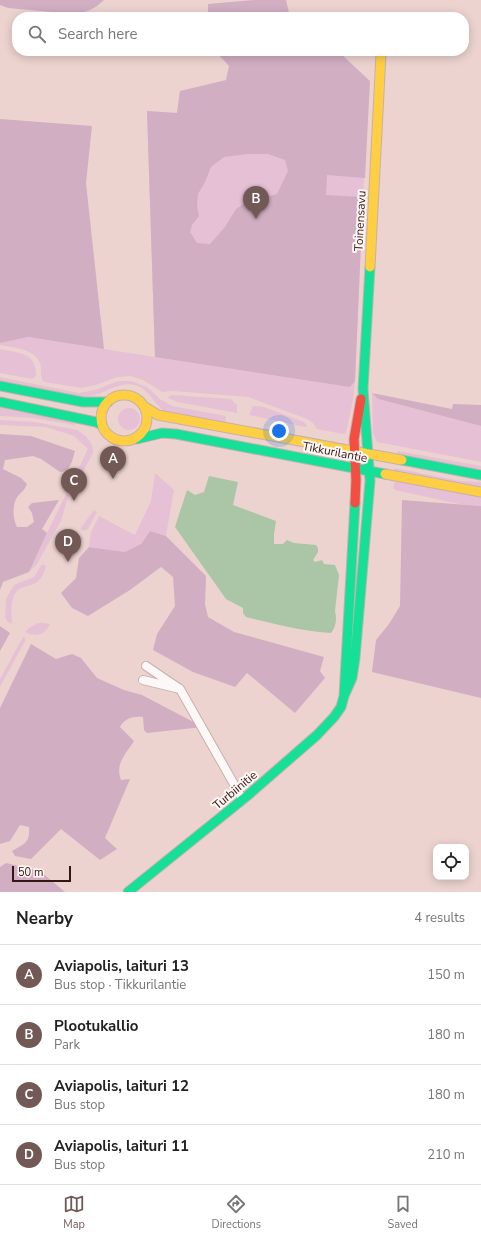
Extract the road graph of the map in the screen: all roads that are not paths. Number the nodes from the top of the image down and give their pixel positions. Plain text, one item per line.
1 (381, 56) edge
2 (0, 386) edge
3 (363, 389) junction
4 (0, 402) edge
5 (108, 402) junction
6 (145, 407) junction
7 (102, 425) junction
8 (137, 439) junction
9 (354, 452) junction
10 (368, 455) junction
11 (355, 469) junction
12 (370, 471) junction
13 (481, 476) edge
14 (481, 492) edge
15 (146, 666) dead end
16 (143, 680) dead end
17 (180, 689) junction
18 (344, 696) junction
19 (243, 800) junction
20 (128, 892) edge

1 - 3 street, Toinensavu
2 - 5 street
3 - 9 street, Toinensavu
3 - 10 street, Toinensavu
4 - 7 street
5 - 6 street
5 - 7 street
6 - 8 street
6 - 9 street, Tikkurilantie
7 - 8 street
8 - 11 street, Tikkurilantie
9 - 10 street, Tikkurilantie
9 - 11 street, Toinensavu
10 - 12 street, Toinensavu
10 - 13 street, Tikkurilantie
11 - 12 street, Tikkurilantie
11 - 18 street, Turbiinitie
12 - 14 street, Tikkurilantie
12 - 18 street, Turbiinitie
15 - 17 street
16 - 17 street
17 - 19 street
18 - 19 street, Turbiinitie
19 - 20 street, Turbiinitie

